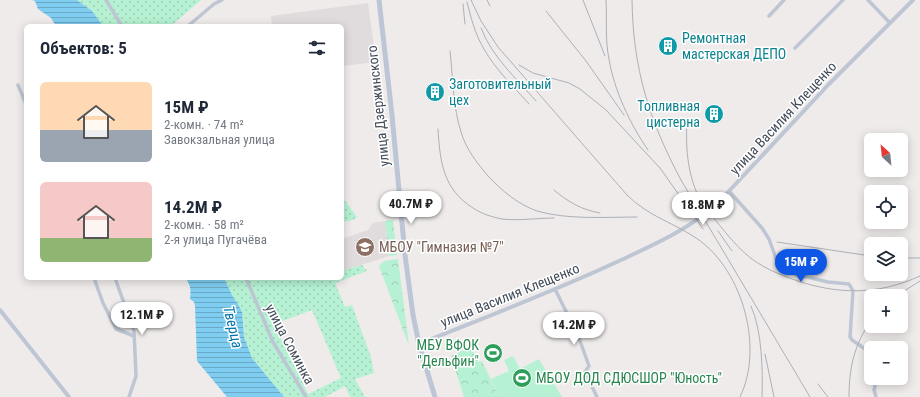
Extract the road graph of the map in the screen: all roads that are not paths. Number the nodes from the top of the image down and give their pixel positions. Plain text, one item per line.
1 (106, 0) edge
2 (222, 0) edge
3 (379, 0) edge
4 (784, 0) edge
5 (843, 0) edge
6 (868, 0) edge
7 (913, 0) edge
8 (769, 16) dead end
9 (890, 23) junction
10 (121, 24) edge
11 (190, 24) edge
12 (795, 48) dead end
13 (18, 85) dead end
14 (24, 99) edge
15 (729, 190) junction
16 (95, 280) edge
17 (116, 280) edge
18 (247, 280) edge
19 (555, 289) junction
20 (0, 310) edge
21 (134, 336) junction
22 (419, 344) junction
23 (864, 348) edge
24 (875, 385) edge
25 (69, 397) edge
26 (129, 397) edge
27 (306, 397) edge
28 (435, 397) edge
29 (597, 397) edge
30 (876, 397) edge

1 - 10 street
2 - 11 street
3 - 22 main road, улица Дзержинского
4 - 8 street
5 - 12 street
6 - 9 street
7 - 9 street, улица Василия Клещенко
9 - 15 street, улица Василия Клещенко
13 - 14 street
15 - 19 street, улица Василия Клещенко
15 - 23 street
16 - 21 street
17 - 21 street
18 - 27 street, улица Соминка
19 - 22 street, улица Василия Клещенко
19 - 29 street
20 - 25 street
21 - 26 street
22 - 28 main road, улица Дзержинского
24 - 30 street

